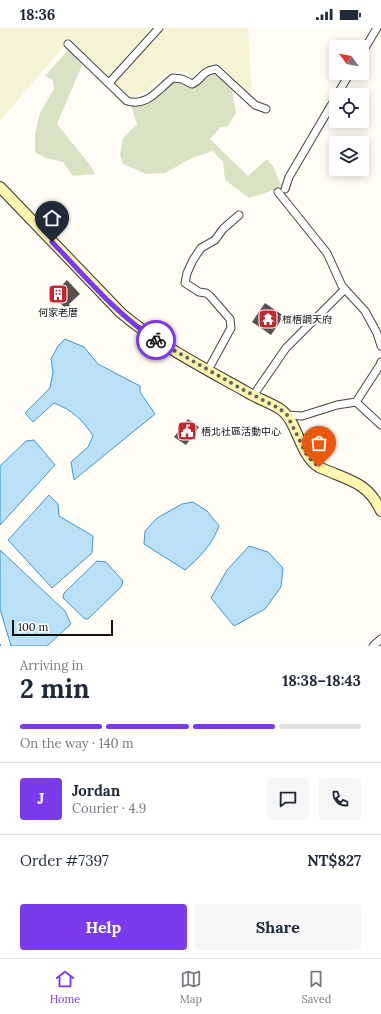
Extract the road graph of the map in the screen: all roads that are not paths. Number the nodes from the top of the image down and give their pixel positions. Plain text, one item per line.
1 (159, 28) edge
2 (377, 28) edge
3 (369, 41) edge
4 (68, 44) dead end
5 (109, 83) junction
6 (266, 109) dead end
7 (329, 109) edge
8 (0, 187) edge
9 (239, 215) dead end
10 (345, 289) junction
11 (381, 346) edge
12 (381, 362) edge
13 (208, 370) junction
14 (253, 396) junction
15 (356, 402) junction
16 (287, 415) junction
17 (381, 425) edge
18 (381, 511) edge
19 (381, 639) edge
20 (373, 646) edge

1 - 5 street
2 - 3 street
4 - 5 street
5 - 6 street
7 - 10 street
8 - 13 street
9 - 13 street
10 - 11 street
10 - 14 street
12 - 15 street
13 - 14 street
14 - 16 street
15 - 16 street
15 - 17 street
16 - 18 street
19 - 20 street

